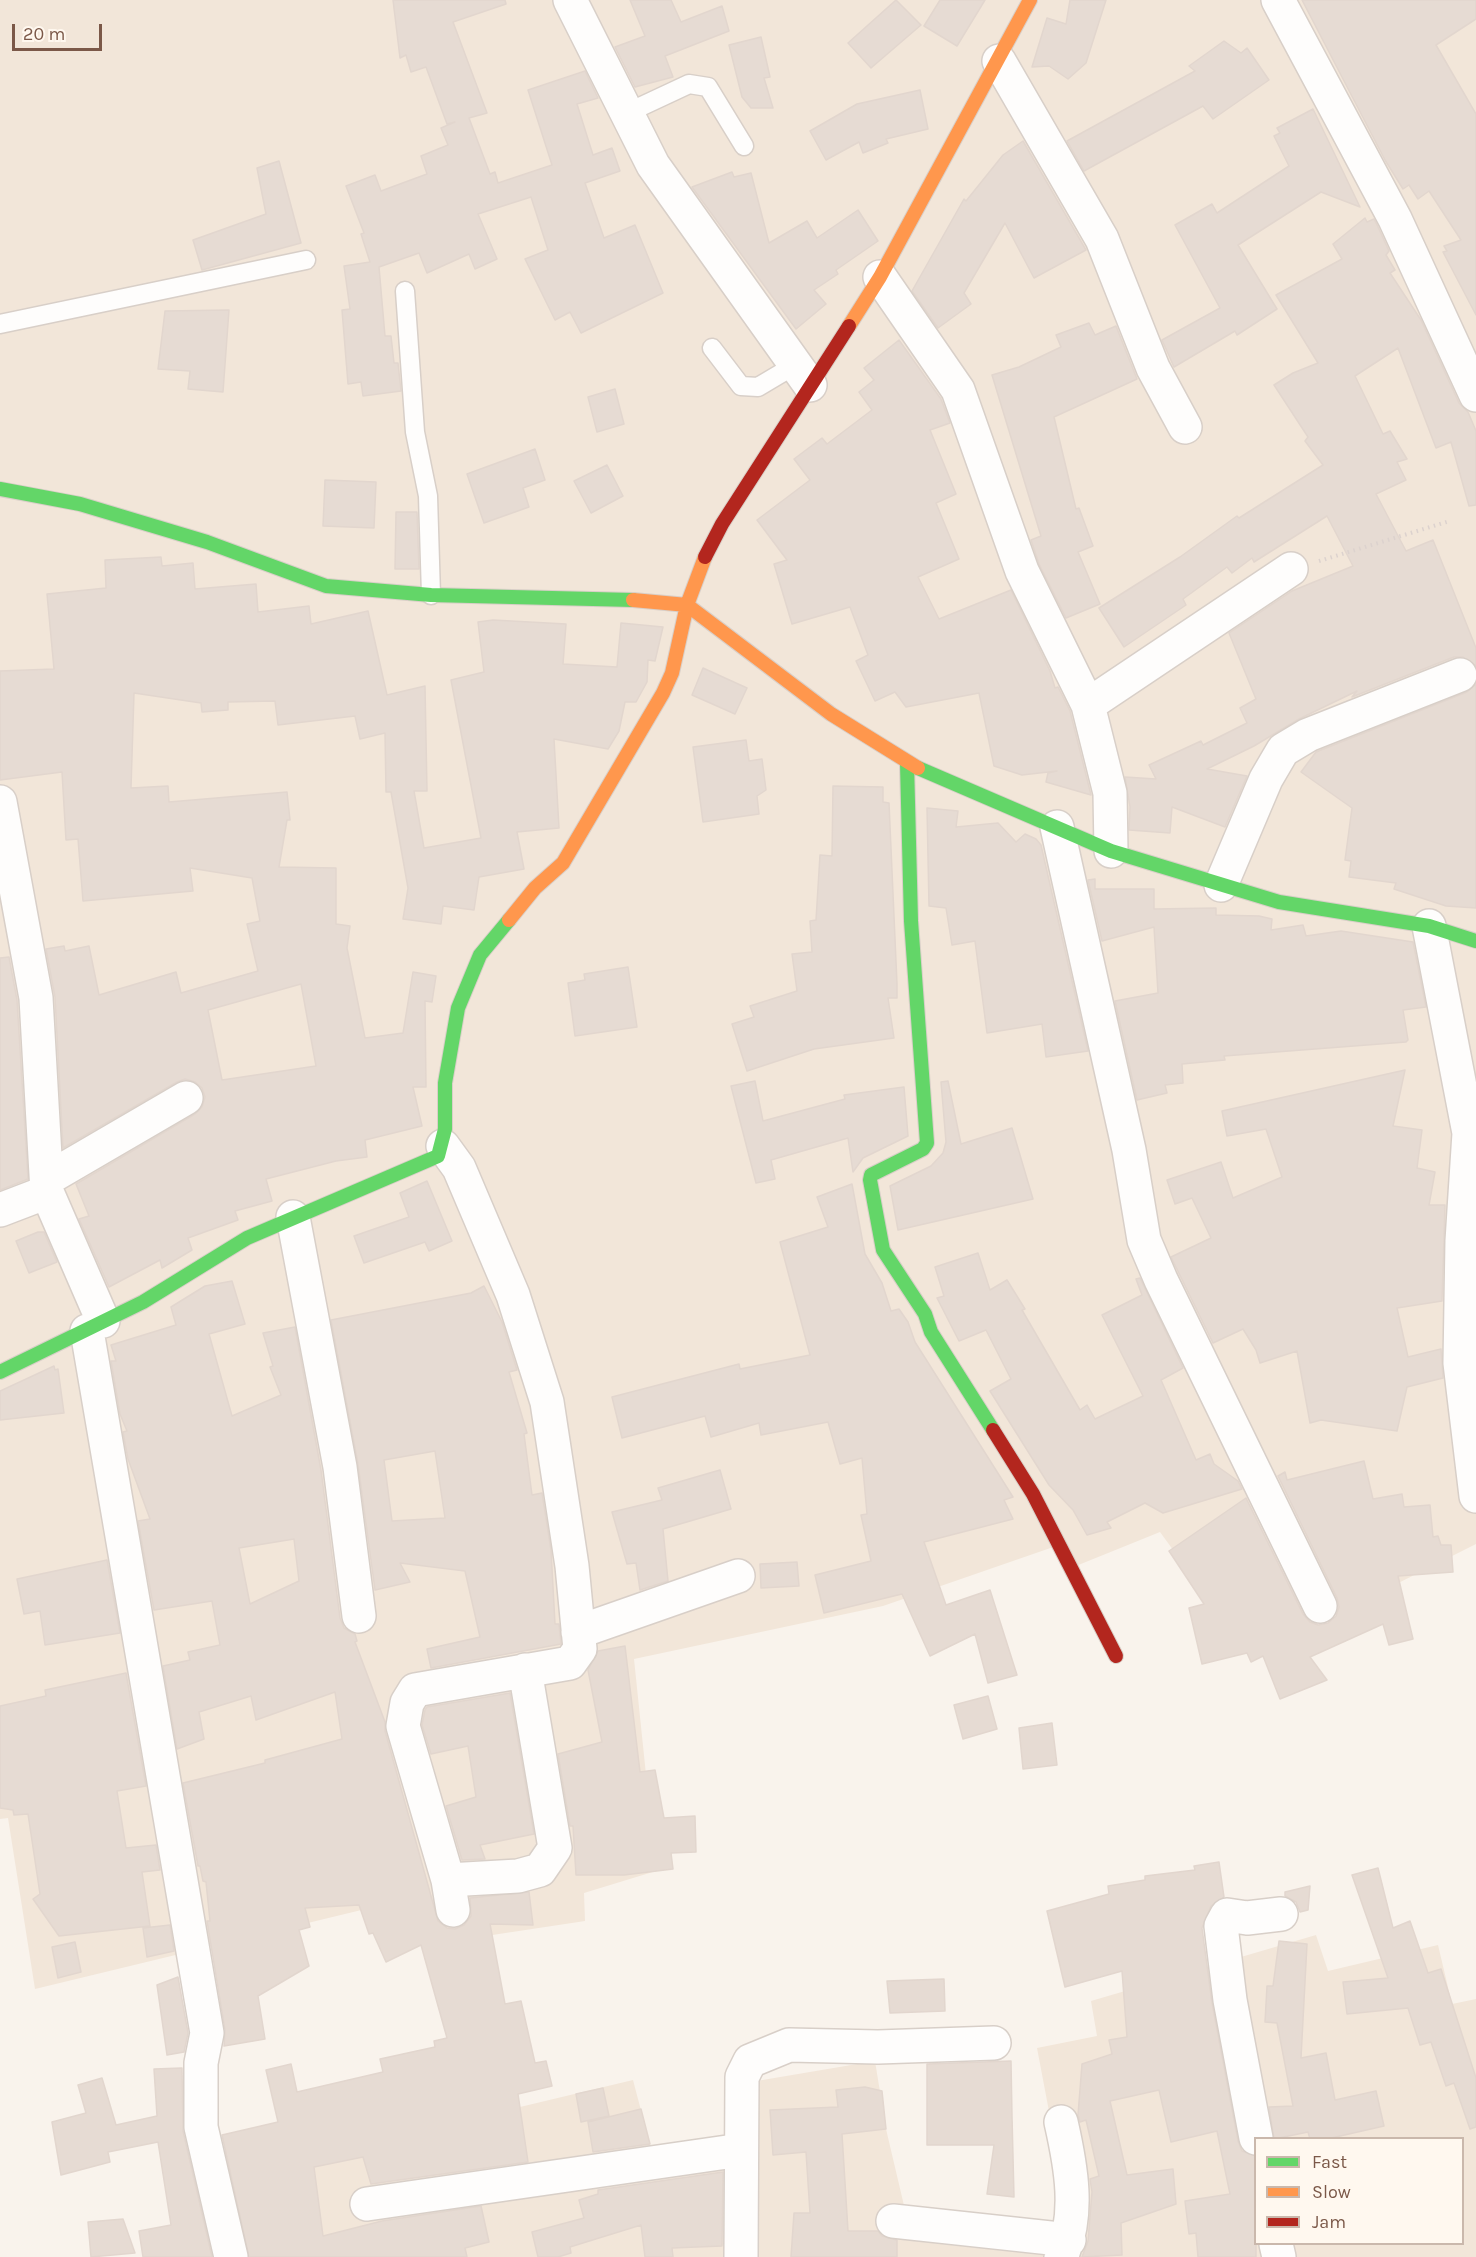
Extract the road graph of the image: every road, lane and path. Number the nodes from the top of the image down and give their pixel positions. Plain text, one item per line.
1 (570, 0) edge
2 (1030, 0) edge
3 (1278, 0) edge
4 (999, 61) junction
5 (627, 112) junction
6 (744, 146) dead end
7 (306, 260) dead end
8 (880, 277) junction
9 (405, 291) dead end
10 (0, 324) edge
11 (712, 348) dead end
12 (803, 375) junction
13 (1476, 395) edge
14 (1185, 427) dead end
15 (0, 489) edge
16 (1450, 521) dead end
17 (1290, 569) joint
18 (431, 595) junction
19 (687, 605) junction
20 (1460, 675) dead end
21 (1088, 705) junction
22 (907, 763) junction
23 (0, 802) edge
24 (1057, 827) junction
25 (1111, 851) junction
26 (1221, 885) junction
27 (1429, 926) junction
28 (1476, 941) edge
29 (186, 1098) dead end
30 (443, 1146) junction
31 (47, 1185) junction
32 (0, 1210) edge
33 (293, 1217) junction
34 (95, 1326) junction
35 (0, 1372) edge
36 (1476, 1496) edge
37 (738, 1576) dead end
38 (1320, 1606) dead end
39 (359, 1616) dead end
40 (578, 1632) junction
41 (1116, 1656) dead end
42 (525, 1670) junction
43 (1281, 1914) dead end
44 (994, 2043) dead end
45 (1061, 2122) dead end
46 (1256, 2137) edge
47 (741, 2150) junction
48 (367, 2204) dead end
49 (893, 2221) dead end
50 (1065, 2249) edge
51 (231, 2257) edge
52 (741, 2257) edge

1 - 5 street
2 - 4 street
3 - 13 street
4 - 8 street
4 - 14 street
5 - 6 lane
5 - 12 street
7 - 10 lane
8 - 12 street
8 - 21 street
9 - 18 lane
11 - 12 lane
12 - 19 street
15 - 18 street
16 - 17 path
17 - 21 street
18 - 19 street
19 - 22 street
19 - 30 street
20 - 26 street
21 - 25 street
22 - 24 street
22 - 41 street
23 - 31 street
24 - 25 street
24 - 38 street
25 - 26 street
26 - 27 street
27 - 28 street
27 - 36 street
29 - 31 street
30 - 33 street
30 - 40 street
31 - 32 street
31 - 34 street
33 - 34 street
33 - 39 street
34 - 35 street
34 - 51 street
37 - 40 street
40 - 42 street
42 - 42 street
43 - 46 street
44 - 47 street
45 - 50 street
47 - 48 street
47 - 52 street
49 - 50 street

